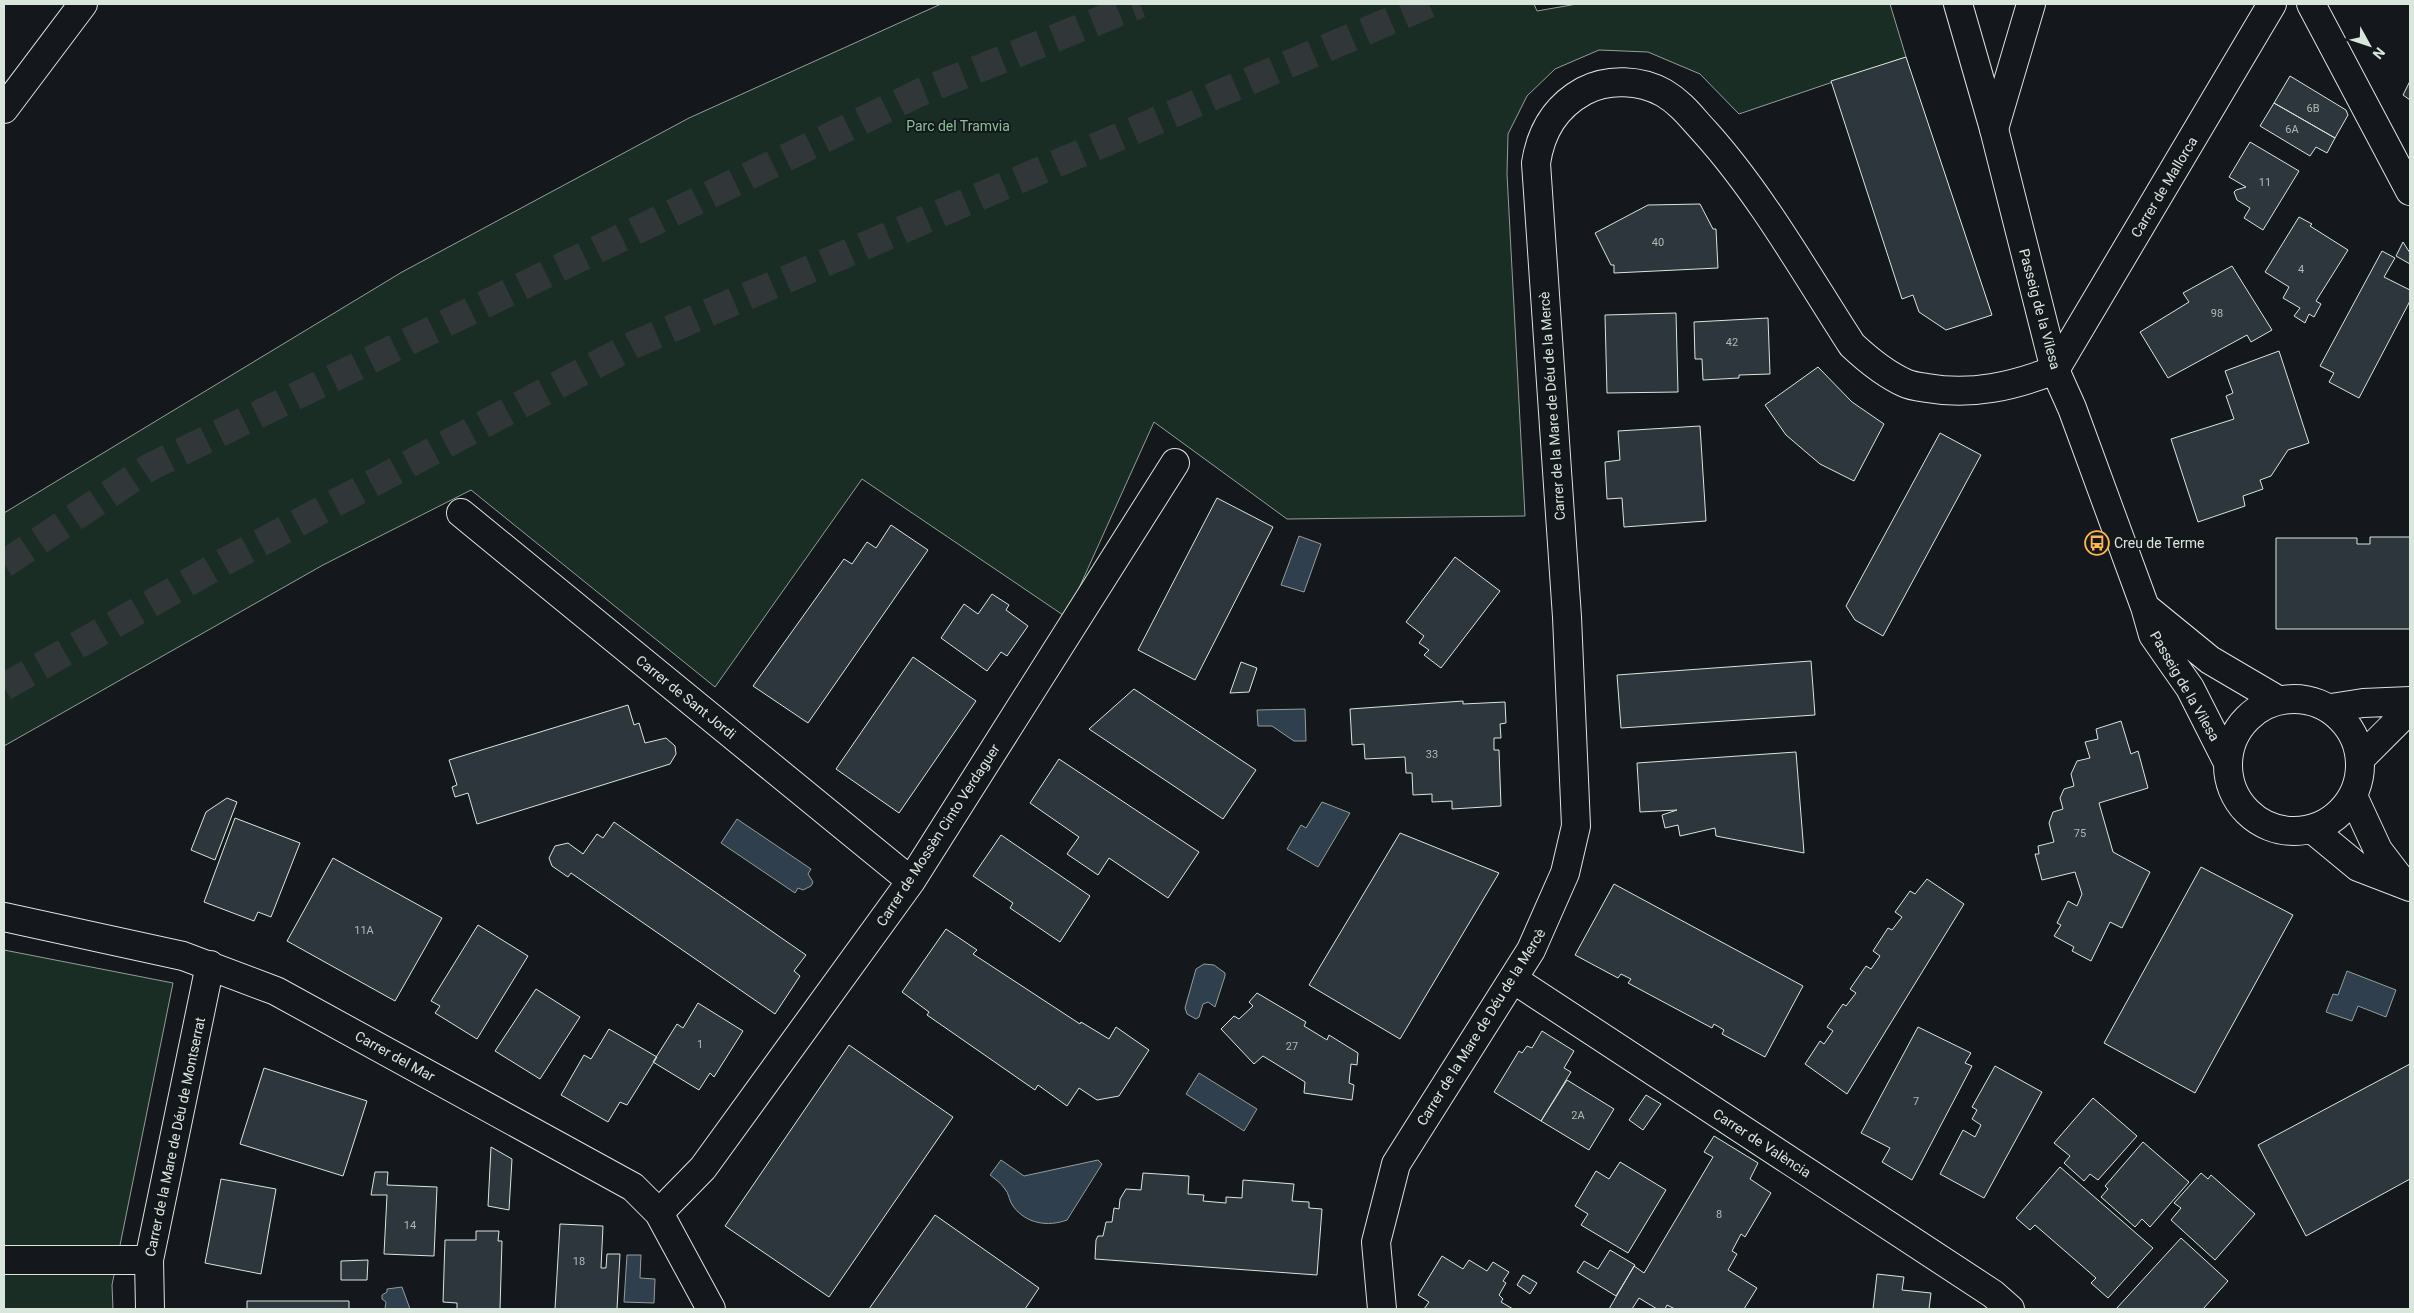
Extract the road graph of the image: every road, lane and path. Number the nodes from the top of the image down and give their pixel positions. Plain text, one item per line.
1 (83, 4) edge
2 (1958, 4) edge
3 (2031, 4) edge
4 (2272, 4) edge
5 (2311, 4) edge
6 (4, 109) edge
7 (1994, 128) junction
8 (2410, 191) edge
9 (2055, 370) junction
10 (1175, 463) dead end
11 (461, 513) dead end
12 (2145, 607) junction
13 (2278, 700) junction
14 (2410, 701) edge
15 (2331, 708) junction
16 (2410, 710) edge
17 (2361, 758) junction
18 (2228, 762) junction
19 (2353, 796) junction
20 (2312, 829) junction
21 (911, 881) junction
22 (2407, 885) edge
23 (4, 917) edge
24 (210, 965) junction
25 (1513, 979) junction
26 (659, 1213) junction
27 (4, 1260) edge
28 (149, 1260) junction
29 (150, 1309) edge
30 (711, 1309) edge
31 (1382, 1309) edge
32 (2010, 1309) edge

1 - 6 main road
2 - 7 main road, Passeig de la Vilesa
3 - 7 main road
4 - 9 main road, Carrer de Mallorca
5 - 8 main road
7 - 9 main road, Passeig de la Vilesa
9 - 12 main road, Passeig de la Vilesa
9 - 25 main road, Carrer de la Mare de Déu de la Mercè
10 - 21 main road, Carrer de Mossèn Cinto Verdaguer
11 - 21 main road, Carrer de Sant Jordi
12 - 13 main road, Passeig de la Vilesa
12 - 18 main road, Passeig de la Vilesa
13 - 15 main road
13 - 18 main road
14 - 15 main road
15 - 17 main road
16 - 17 main road
17 - 19 main road
18 - 20 main road
19 - 20 main road
19 - 22 main road
20 - 22 main road
21 - 26 main road, Carrer de Mossèn Cinto Verdaguer
23 - 24 main road, Carrer del Mar
24 - 26 main road, Carrer del Mar
24 - 28 main road, Carrer de la Mare de Déu de Montserrat
25 - 31 main road, Carrer de la Mare de Déu de la Mercè
25 - 32 main road, Carrer de València
26 - 30 main road, Carrer del Mar
27 - 28 main road
28 - 29 main road, Carrer de la Mare de Déu de Montserrat

